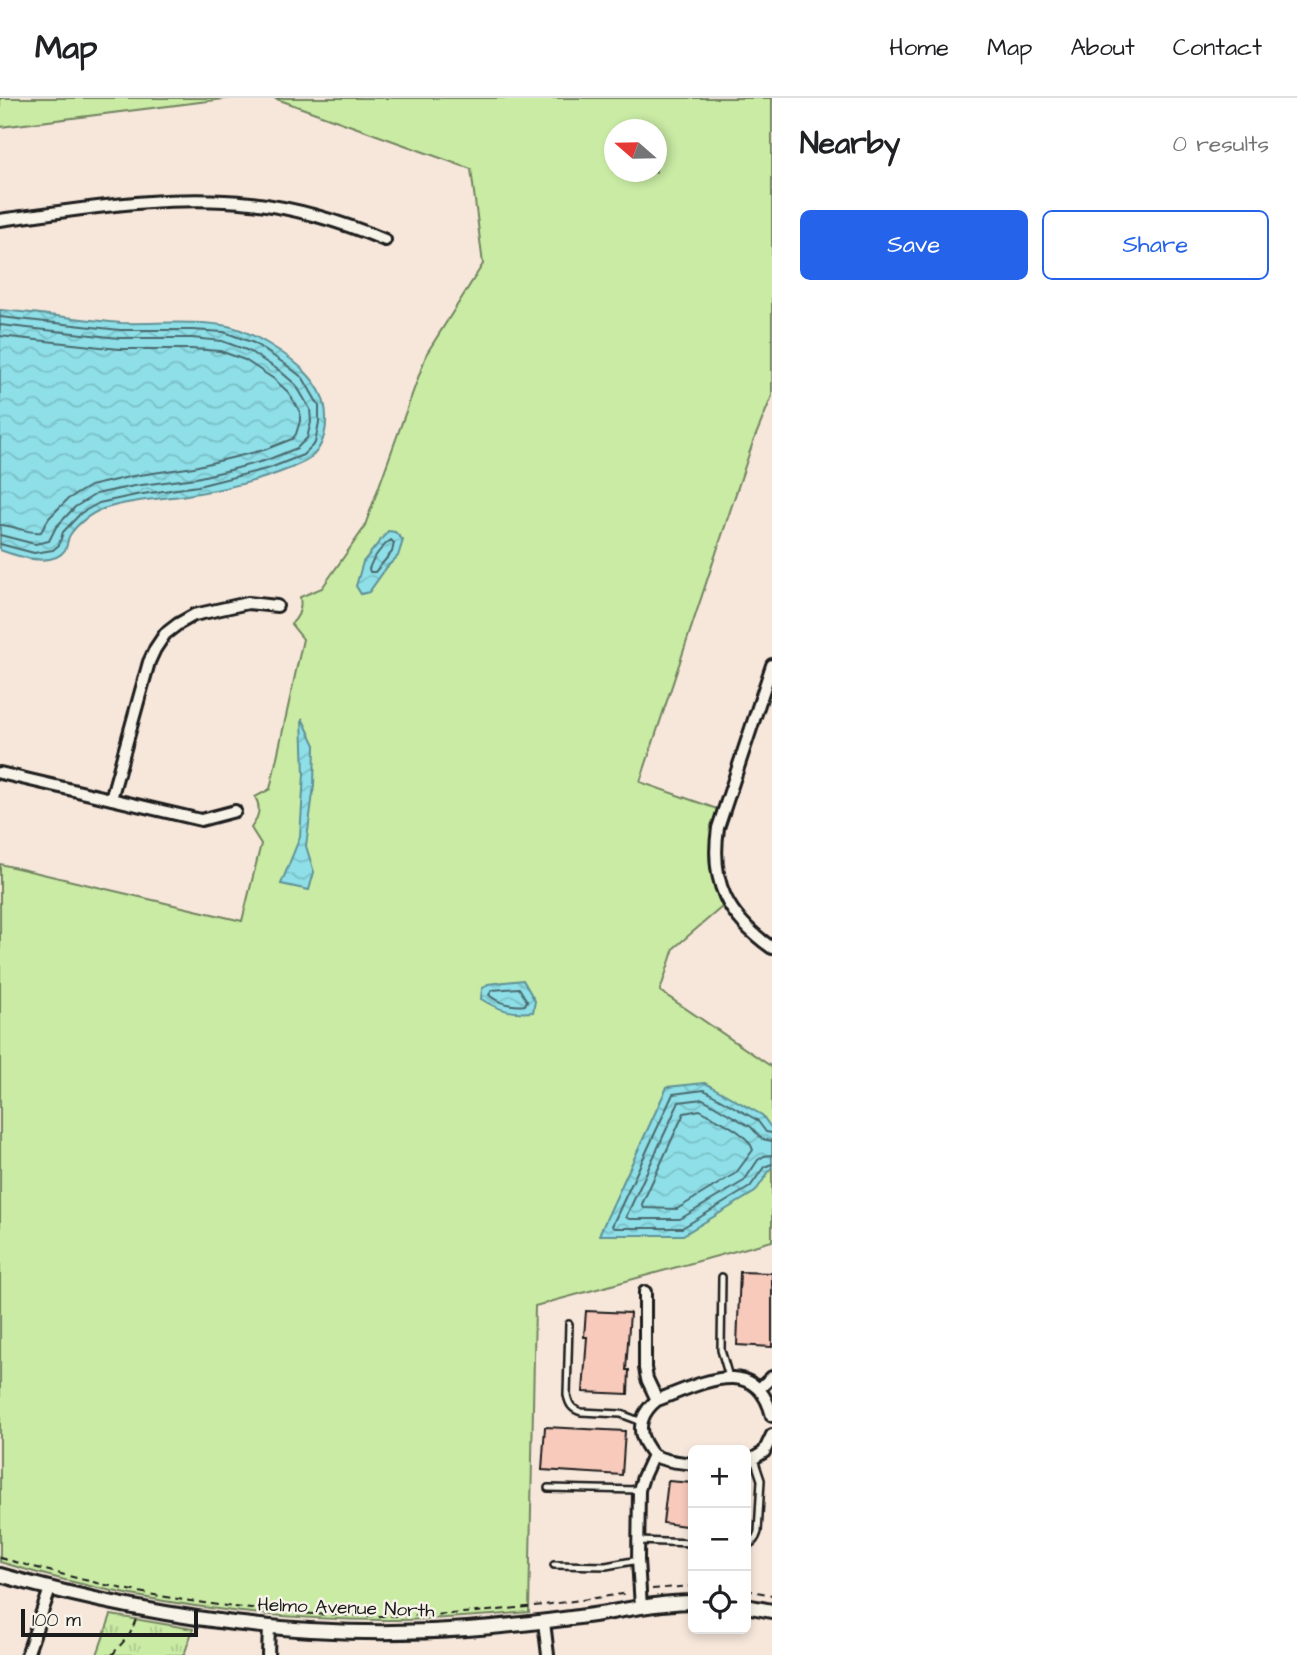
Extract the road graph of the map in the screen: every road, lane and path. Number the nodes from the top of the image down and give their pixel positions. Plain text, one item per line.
1 (0, 220) edge
2 (384, 240) dead end
3 (277, 606) dead end
4 (772, 665) edge
5 (0, 774) edge
6 (111, 799) junction
7 (235, 811) dead end
8 (772, 948) edge
9 (722, 1277) dead end
10 (645, 1292) dead end
11 (569, 1324) dead end
12 (729, 1377) junction
13 (772, 1377) edge
14 (760, 1388) junction
15 (657, 1400) junction
16 (772, 1416) edge
17 (642, 1422) junction
18 (772, 1435) edge
19 (653, 1455) junction
20 (751, 1460) edge
21 (688, 1463) edge
22 (751, 1463) edge
23 (548, 1488) dead end
24 (639, 1490) junction
25 (638, 1541) junction
26 (688, 1543) edge
27 (751, 1543) edge
28 (0, 1558) edge
29 (638, 1560) junction
30 (554, 1565) dead end
31 (0, 1575) edge
32 (688, 1586) edge
33 (50, 1589) junction
34 (650, 1589) dead end
35 (751, 1591) edge
36 (629, 1593) dead end
37 (772, 1595) edge
38 (688, 1602) edge
39 (641, 1607) junction
40 (751, 1607) edge
41 (772, 1611) edge
42 (136, 1620) dead end
43 (544, 1622) junction
44 (269, 1626) junction
45 (27, 1655) edge
46 (112, 1655) edge
47 (268, 1655) edge
48 (548, 1655) edge

1 - 2 street
3 - 6 street
4 - 8 street
5 - 6 street
6 - 7 street
9 - 12 lane
10 - 15 street
11 - 17 lane
12 - 14 street
12 - 15 street
13 - 14 street
14 - 16 street
15 - 17 street
17 - 19 street
18 - 20 street
19 - 21 street
19 - 24 street
22 - 27 lane
23 - 24 lane
24 - 25 street
25 - 26 lane
25 - 29 street
28 - 36 path
29 - 30 lane
29 - 39 street
31 - 33 street, Helmo Avenue North
32 - 34 path
33 - 44 street, Helmo Avenue North
33 - 45 street
35 - 37 path
38 - 39 street, Helmo Avenue North
39 - 43 street, Helmo Avenue North
40 - 41 street
42 - 46 path
43 - 44 street, Helmo Avenue North
43 - 48 street
44 - 47 street

